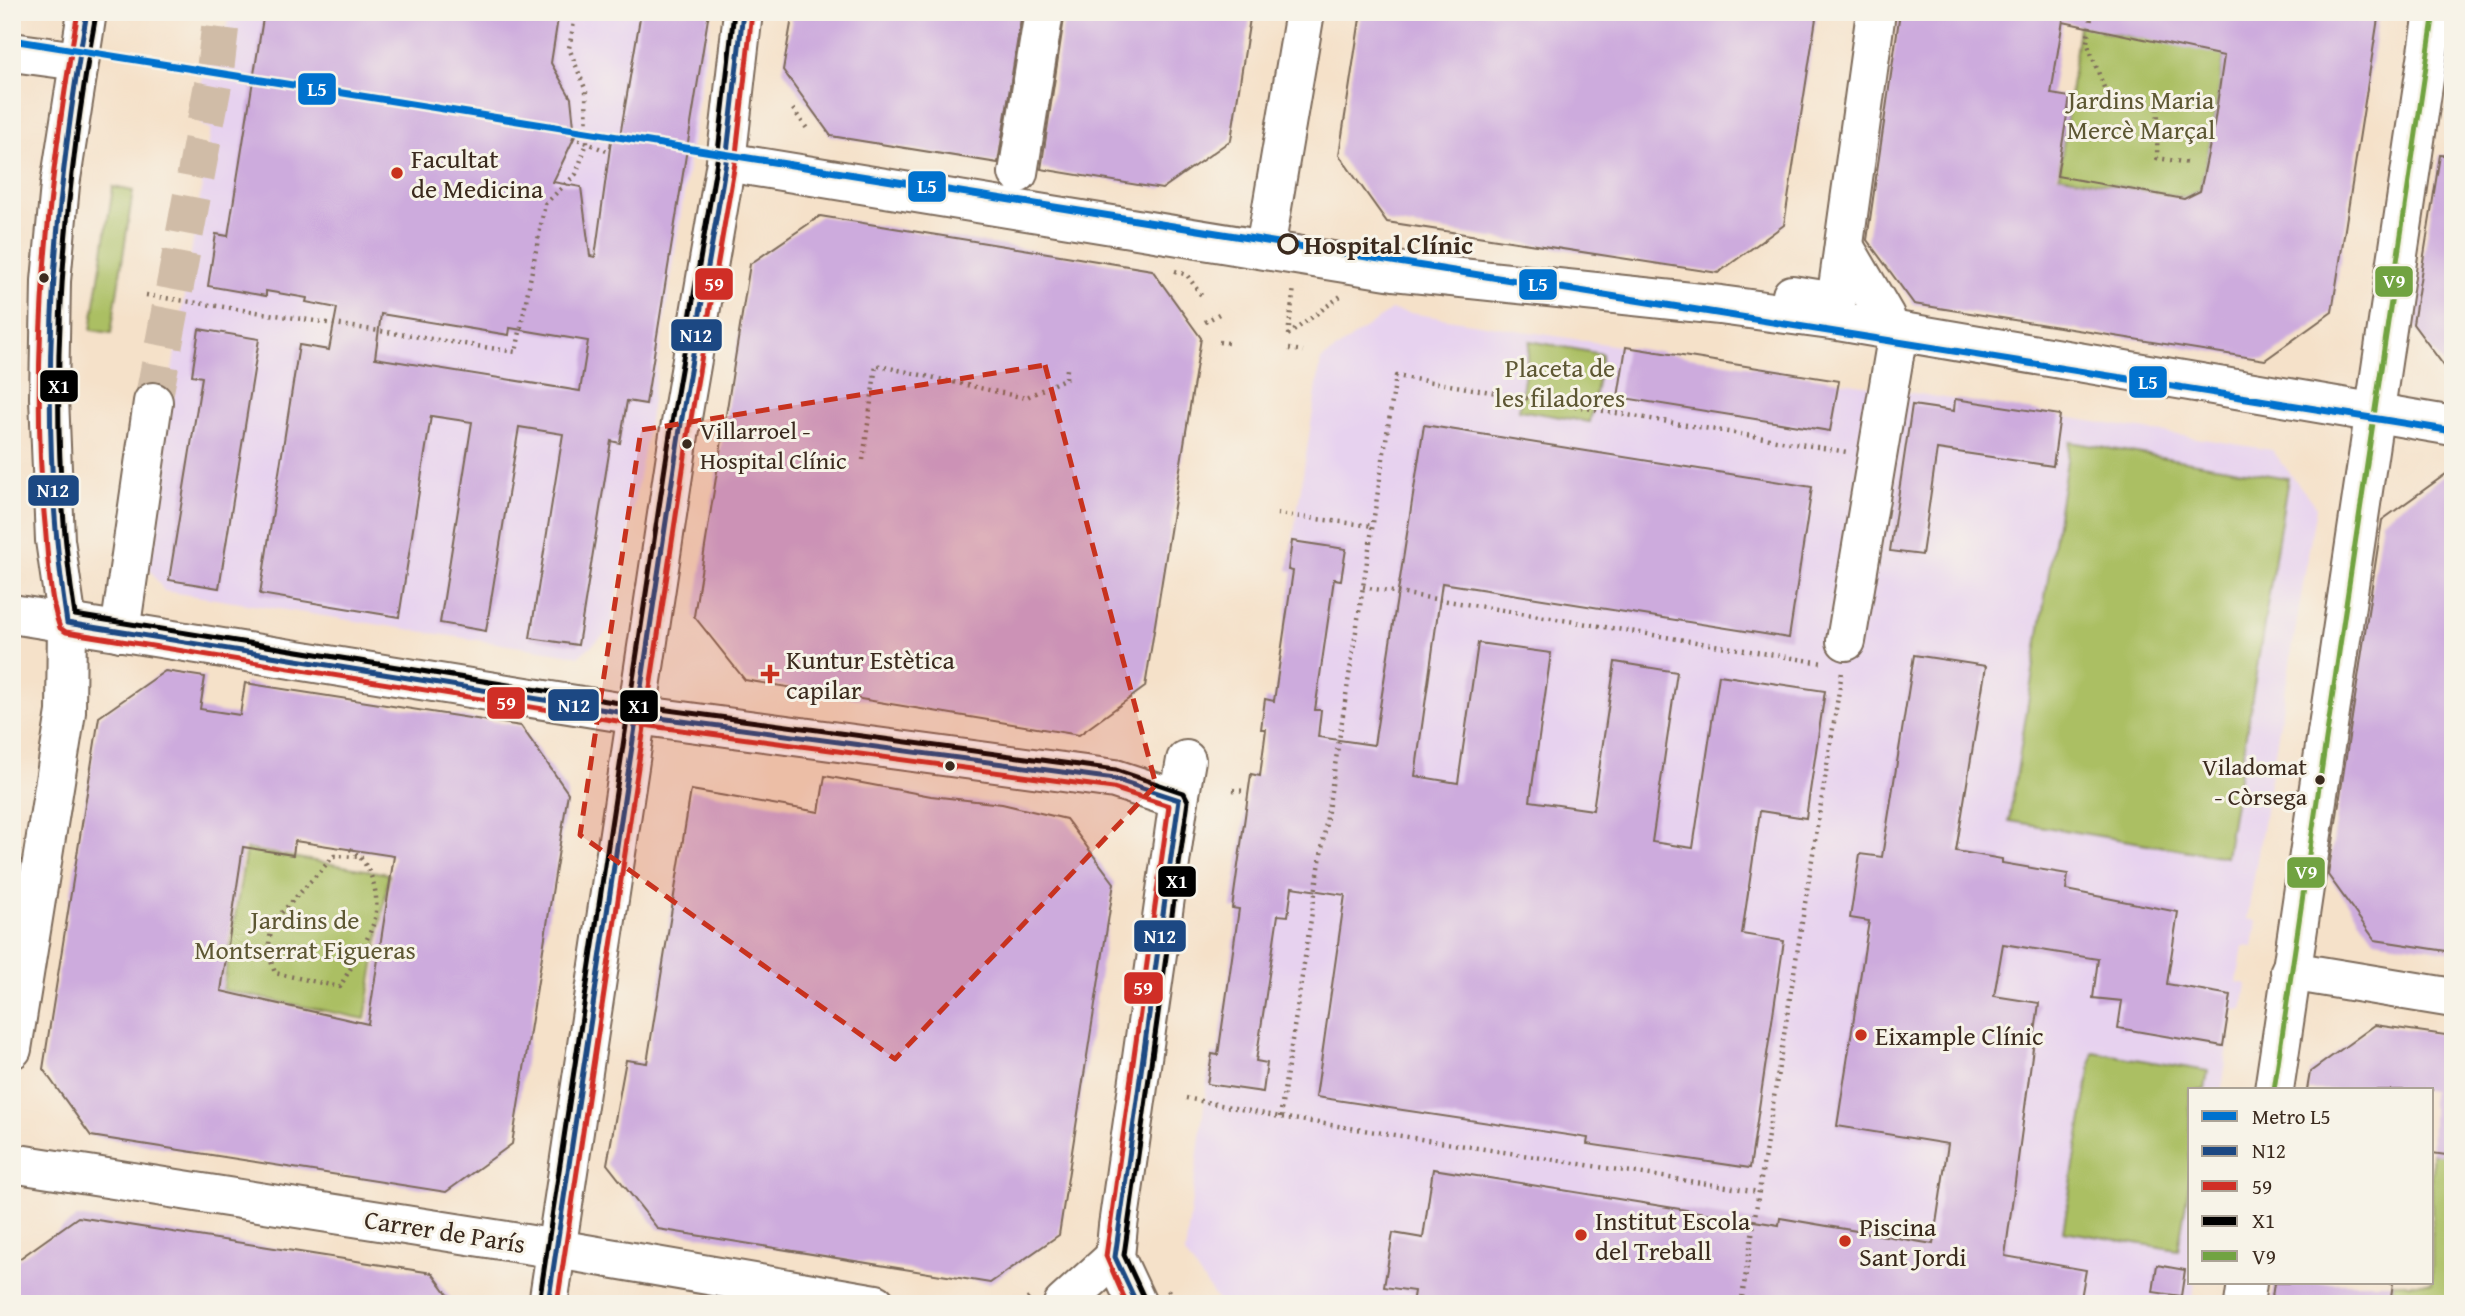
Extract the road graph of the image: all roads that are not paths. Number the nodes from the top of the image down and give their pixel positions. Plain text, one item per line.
1 (87, 12) edge
2 (743, 12) edge
3 (1044, 12) edge
4 (1305, 12) edge
5 (1876, 12) edge
6 (2434, 12) edge
7 (12, 52) edge
8 (78, 61) junction
9 (741, 164) junction
10 (1018, 173) dead end
11 (1844, 246) junction
12 (1265, 249) junction
13 (1724, 291) dead end
14 (1836, 302) junction
15 (1898, 326) junction
16 (153, 402) tunnel mouth
17 (2375, 414) junction
18 (2453, 426) edge
19 (12, 614) edge
20 (68, 623) junction
21 (120, 632) junction
22 (1847, 658) road end
23 (637, 715) junction
24 (1186, 761) dead end
25 (1179, 800) junction
26 (2290, 971) junction
27 (2453, 998) edge
28 (12, 1049) edge
29 (2274, 1088) edge
30 (12, 1163) edge
31 (558, 1249) junction
32 (1115, 1257) junction
33 (2247, 1284) edge
34 (548, 1304) edge
35 (876, 1304) edge
36 (1063, 1304) edge
37 (1137, 1304) edge
38 (2244, 1304) edge

1 - 8 street
2 - 9 street
3 - 10 street
4 - 12 street
5 - 11 street
6 - 17 street
7 - 8 street
8 - 20 street
9 - 12 street
9 - 23 street
11 - 14 street
11 - 15 street
12 - 15 street
13 - 14 street
14 - 15 street
15 - 17 street
15 - 22 street
16 - 21 street
17 - 18 street
17 - 26 street
19 - 20 street
20 - 21 street
20 - 28 street
21 - 23 street
23 - 25 street
23 - 31 street
24 - 25 street
25 - 32 street
26 - 27 street
26 - 29 street
30 - 31 street, Carrer de París
31 - 34 street
31 - 35 street, Carrer de París
32 - 36 street
32 - 37 street
33 - 38 street

